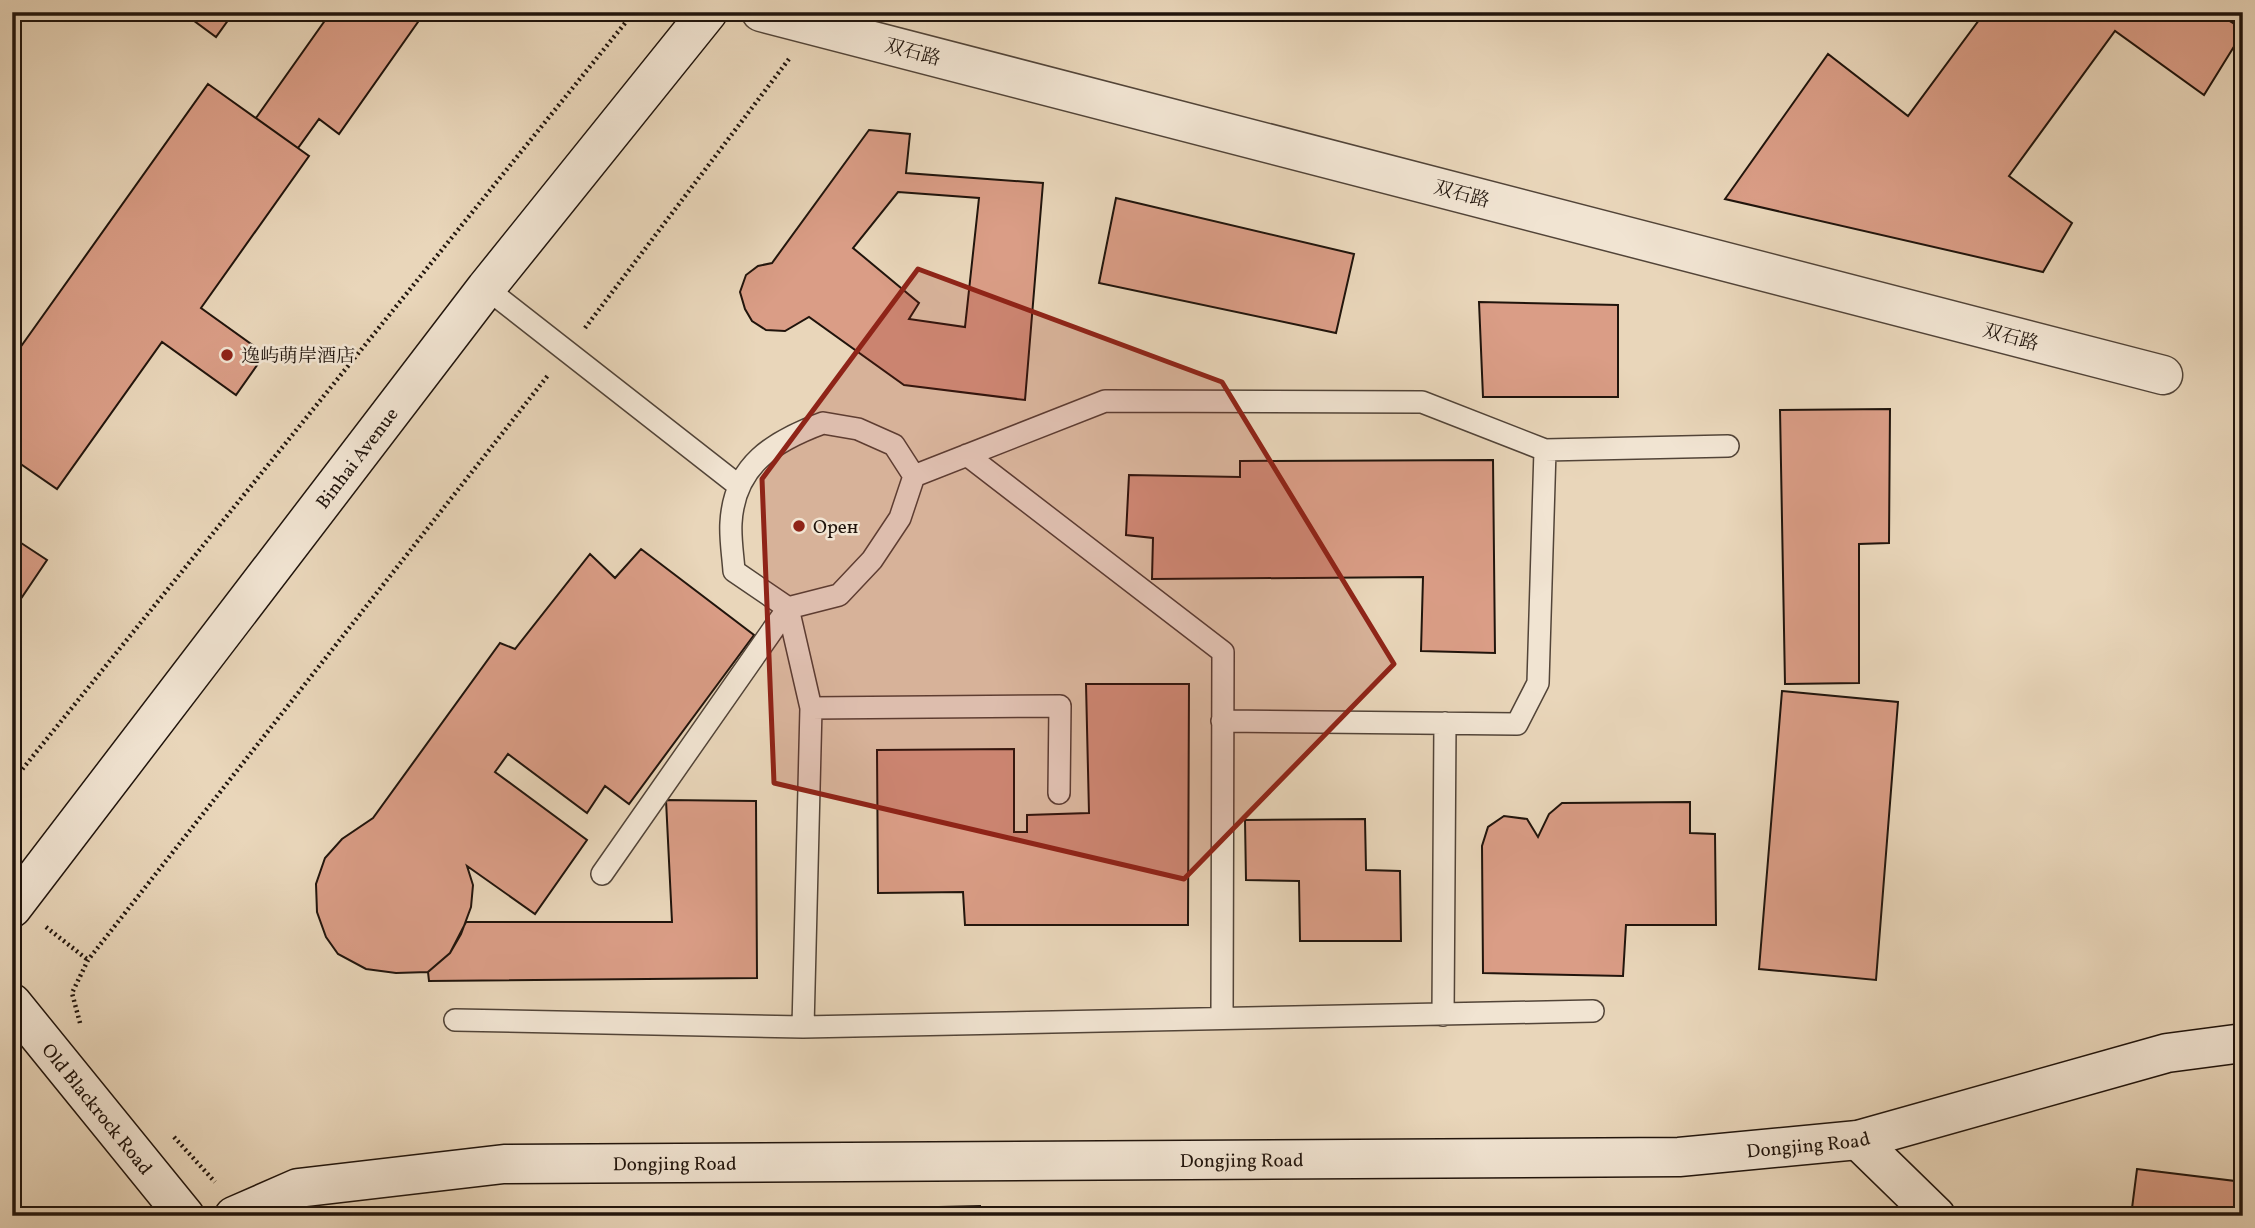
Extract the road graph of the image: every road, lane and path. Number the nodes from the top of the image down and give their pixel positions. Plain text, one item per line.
1 (634, 12) edge
2 (708, 12) edge
3 (761, 12) edge
4 (814, 25) junction
5 (486, 288) junction
6 (566, 352) junction
7 (2163, 375) dead end
8 (1728, 446) dead end
9 (1545, 450) junction
10 (967, 455) junction
11 (914, 476) junction
12 (739, 486) junction
13 (788, 608) junction
14 (811, 708) junction
15 (1222, 721) junction
16 (1445, 723) junction
17 (12, 782) edge
18 (1059, 793) dead end
19 (601, 874) dead end
20 (14, 906) edge
21 (88, 960) junction
22 (12, 1003) edge
23 (1593, 1011) dead end
24 (1443, 1015) junction
25 (1222, 1017) junction
26 (455, 1020) dead end
27 (803, 1027) junction
28 (83, 1035) dead end
29 (2243, 1044) edge
30 (173, 1135) dead end
31 (1858, 1140) junction
32 (181, 1209) edge
33 (234, 1216) edge
34 (1936, 1216) edge

1 - 17 path
2 - 5 main road, Binhai Avenue
3 - 4 main road, 双石路
4 - 6 path
4 - 7 main road, 双石路
5 - 6 lane
5 - 20 main road, Binhai Avenue
6 - 12 lane
6 - 21 path
8 - 9 lane
9 - 10 lane
9 - 16 lane
10 - 11 lane
10 - 15 lane
11 - 12 lane
11 - 13 lane
12 - 13 lane
13 - 14 lane
13 - 19 lane
14 - 18 lane
14 - 27 lane
15 - 16 lane
15 - 25 lane
16 - 24 lane
20 - 21 path
21 - 28 path
22 - 32 main road, Old Blackrock Road
23 - 24 lane
24 - 25 lane
25 - 27 lane
26 - 27 lane
29 - 31 main road, Dongjing Road
30 - 32 path
31 - 33 main road, Dongjing Road
31 - 34 main road

